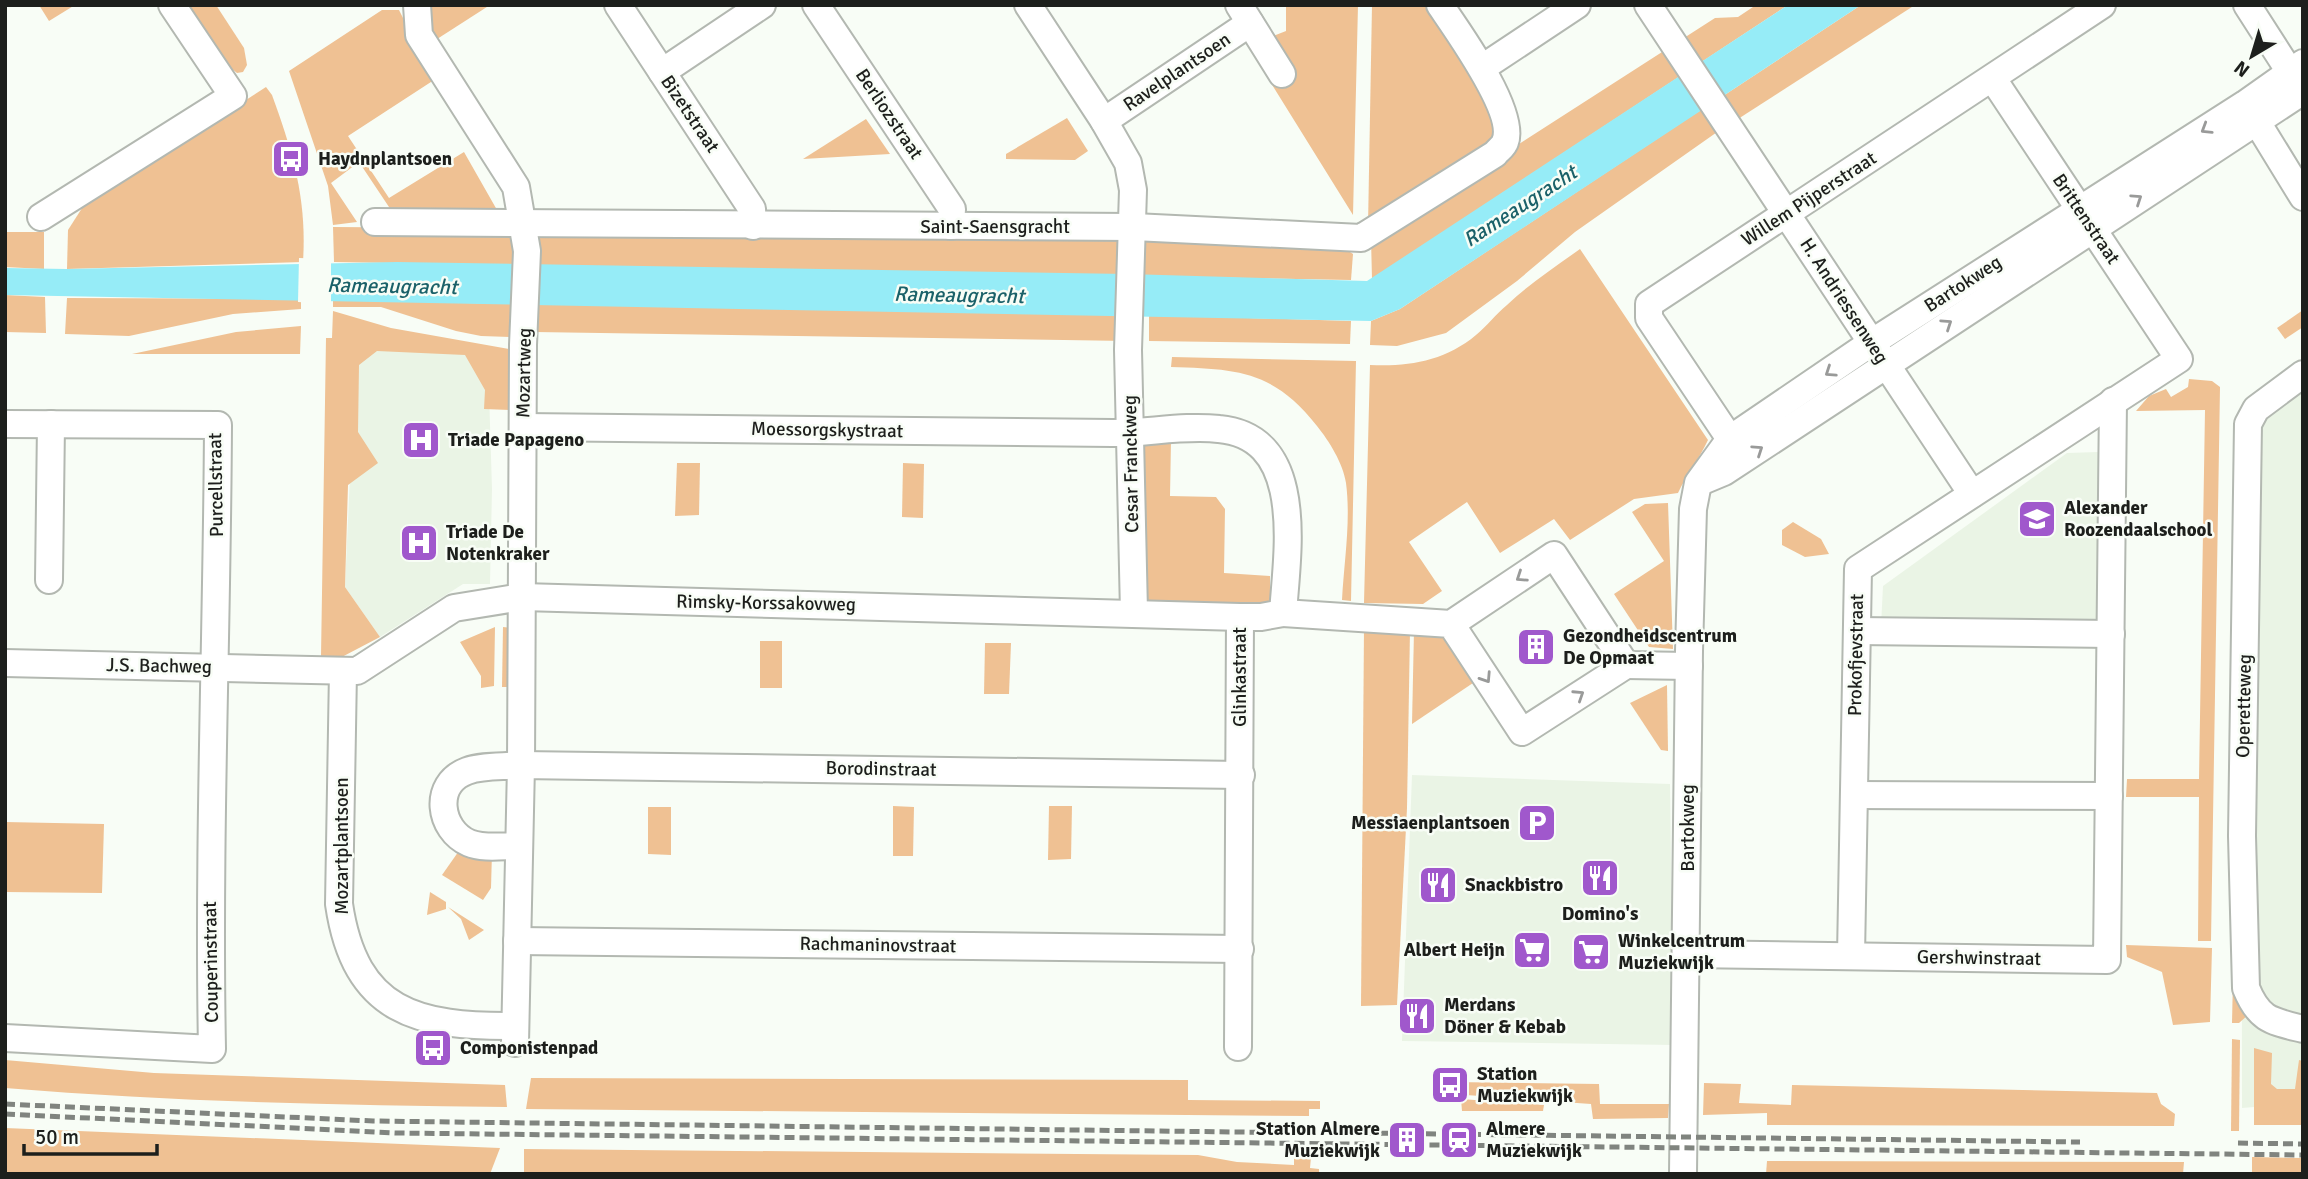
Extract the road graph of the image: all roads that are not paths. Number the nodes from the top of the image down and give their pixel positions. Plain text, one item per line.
1 (172, 5) edge
2 (416, 5) edge
3 (618, 5) edge
4 (762, 5) edge
5 (816, 5) edge
6 (1028, 5) edge
7 (1440, 5) edge
8 (1577, 5) edge
9 (1647, 5) edge
10 (2102, 5) edge
11 (2246, 5) edge
12 (1244, 14) edge
13 (1482, 68) junction
14 (662, 72) junction
15 (1282, 74) dead end
16 (1993, 79) junction
17 (2300, 79) edge
18 (2251, 114) junction
19 (1104, 121) junction
20 (2303, 197) edge
21 (1786, 213) junction
22 (41, 218) dead end
23 (2085, 219) junction
24 (375, 222) dead end
25 (753, 226) junction
26 (951, 226) junction
27 (525, 238) junction
28 (1133, 239) junction
29 (1878, 354) junction
30 (2179, 359) joint
31 (2303, 374) edge
32 (2113, 401) junction
33 (5, 424) edge
34 (51, 424) junction
35 (523, 427) junction
36 (1130, 433) junction
37 (1730, 439) junction
38 (1698, 483) junction
39 (1972, 494) junction
40 (49, 580) dead end
41 (522, 597) junction
42 (1134, 612) junction
43 (1283, 613) junction
44 (1240, 617) junction
45 (1451, 624) junction
46 (1857, 631) junction
47 (2111, 634) junction
48 (5, 663) edge
49 (1626, 665) junction
50 (1689, 666) junction
51 (216, 667) junction
52 (313, 670) joint
53 (343, 671) junction
54 (521, 765) junction
55 (1241, 775) junction
56 (1854, 795) junction
57 (2109, 796) junction
58 (518, 846) junction
59 (517, 941) junction
60 (1240, 949) junction
61 (1687, 954) junction
62 (1851, 956) junction
63 (2303, 1029) edge
64 (5, 1038) edge
65 (1238, 1047) dead end
66 (1683, 1174) edge

1 - 22 street
2 - 27 street
3 - 14 street, Bizetstraat
4 - 14 street
5 - 26 street, Berliozstraat
6 - 19 street
7 - 13 street
8 - 13 street
9 - 21 street, H. Andriessenweg
10 - 16 street, Willem Pijperstraat
11 - 17 street
12 - 15 street, Ravelplantsoen
12 - 19 street, Ravelplantsoen
13 - 28 street, Saint-Saensgracht
14 - 25 street, Bizetstraat
16 - 21 street, Willem Pijperstraat
16 - 23 street, Brittenstraat
17 - 18 street, Bartokweg
18 - 20 street
18 - 23 street, Bartokweg
19 - 28 street
21 - 29 street, H. Andriessenweg
21 - 37 street, Willem Pijperstraat
23 - 29 street, Bartokweg
23 - 30 street, Brittenstraat
24 - 27 street, Saint-Saensgracht
25 - 26 street, Saint-Saensgracht
25 - 27 street, Saint-Saensgracht
26 - 28 street, Saint-Saensgracht
27 - 35 street, Mozartweg
28 - 36 street, Cesar Franckweg
29 -> 37 street, Bartokweg
38 -> 29 street, Bartokweg
29 - 39 street, H. Andriessenweg
30 - 32 street, Prokofjevstraat
31 - 63 street, Operetteweg
32 - 39 street, Prokofjevstraat
32 - 47 street, Gershwinstraat
33 - 34 street, Purcellstraat
34 - 40 street
34 - 51 street, Purcellstraat
35 - 36 street, Moessorgskystraat
35 - 41 street, Mozartweg
36 - 42 street, Cesar Franckweg
36 - 43 street
37 - 38 street, Bartokweg
38 - 50 street, Bartokweg
39 - 46 street, Prokofjevstraat
41 - 42 street, Rimsky-Korssakovweg
41 - 53 street, Rimsky-Korssakovweg
41 - 54 street, Mozartplantsoen
42 - 44 street, Rimsky-Korssakovweg
43 - 44 street, Glinkastraat
43 - 45 street
44 - 55 street, Glinkastraat
45 -> 49 street
49 -> 45 street
46 - 47 street
46 - 56 street, Prokofjevstraat
47 - 57 street, Gershwinstraat
48 - 51 street, J.S. Bachweg
49 - 50 street
50 - 61 street, Bartokweg
51 - 52 street, J.S. Bachweg
51 - 64 street, Couperinstraat
52 - 53 street, Rimsky-Korssakovweg
53 - 59 street, Mozartplantsoen
54 - 55 street, Borodinstraat
54 - 58 street, Mozartplantsoen
54 - 58 street
55 - 60 street, Glinkastraat
56 - 57 street
56 - 62 street, Prokofjevstraat
57 - 62 street, Gershwinstraat
58 - 59 street, Mozartplantsoen
59 - 60 street, Rachmaninovstraat
60 - 65 street, Glinkastraat
61 - 62 street, Gershwinstraat
61 - 66 street, Bartokweg

